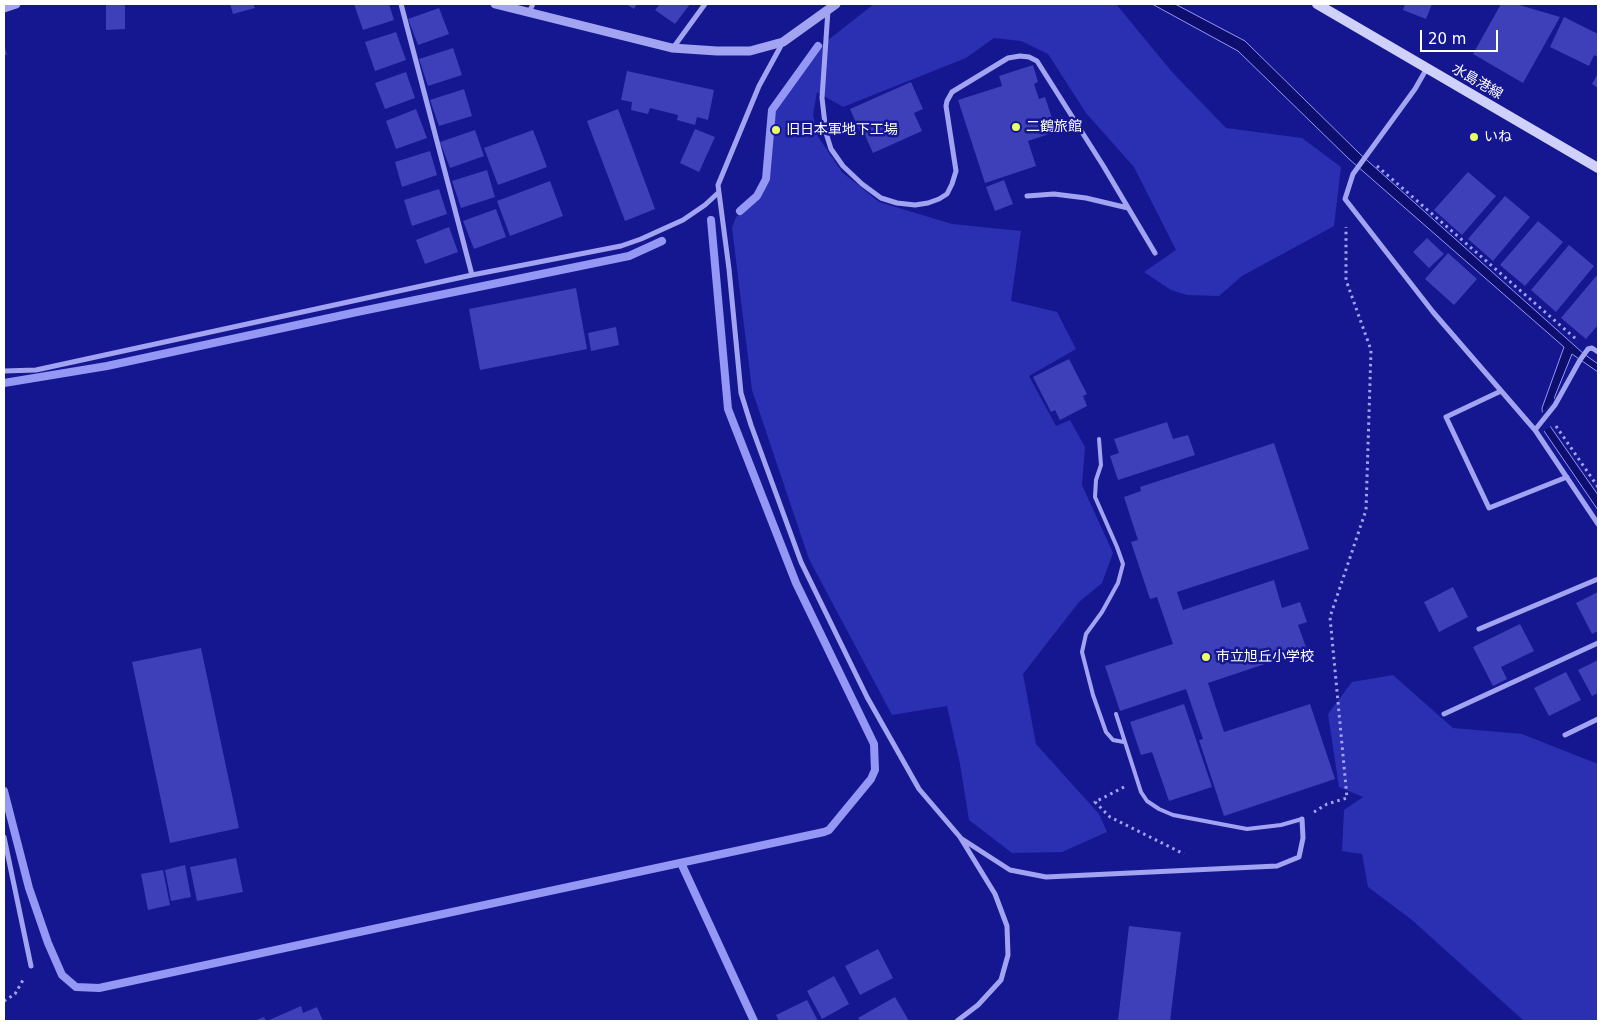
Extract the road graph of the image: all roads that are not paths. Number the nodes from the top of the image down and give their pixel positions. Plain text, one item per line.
1 (16, 4) edge
2 (401, 4) edge
3 (495, 4) edge
4 (705, 4) edge
5 (1317, 4) edge
6 (832, 7) edge
7 (4, 8) edge
8 (531, 8) edge
9 (783, 42) junction
10 (672, 48) junction
11 (1427, 68) junction
12 (1598, 168) edge
13 (718, 193) junction
14 (1027, 196) dead end
15 (1128, 208) junction
16 (1155, 253) dead end
17 (471, 270) junction
18 (1598, 352) edge
19 (4, 371) edge
20 (1501, 391) junction
21 (1535, 430) junction
22 (1099, 440) dead end
23 (1567, 477) junction
24 (1598, 524) edge
25 (1598, 579) edge
26 (1479, 629) dead end
27 (1598, 644) edge
28 (1116, 714) dead end
29 (1444, 714) dead end
30 (1598, 719) edge
31 (1565, 735) dead end
32 (1124, 742) junction
33 (1302, 819) joint
34 (4, 837) edge
35 (960, 837) junction
36 (31, 966) road end
37 (956, 1021) edge

1 - 7 street
2 - 17 street
3 - 8 street
4 - 10 street
5 - 11 main road, 水島港線
6 - 9 street
6 - 15 street
8 - 10 street
9 - 10 street
9 - 13 street
11 - 12 main road, 水島港線
11 - 20 street
13 - 17 street
13 - 35 street
14 - 15 street
15 - 16 street
17 - 19 street
18 - 21 street
20 - 21 street
20 - 23 street
21 - 23 street
22 - 32 lane
23 - 24 street
25 - 26 street
27 - 29 street
28 - 32 lane
30 - 31 street
32 - 33 lane
33 - 35 street
34 - 36 street
35 - 37 street

